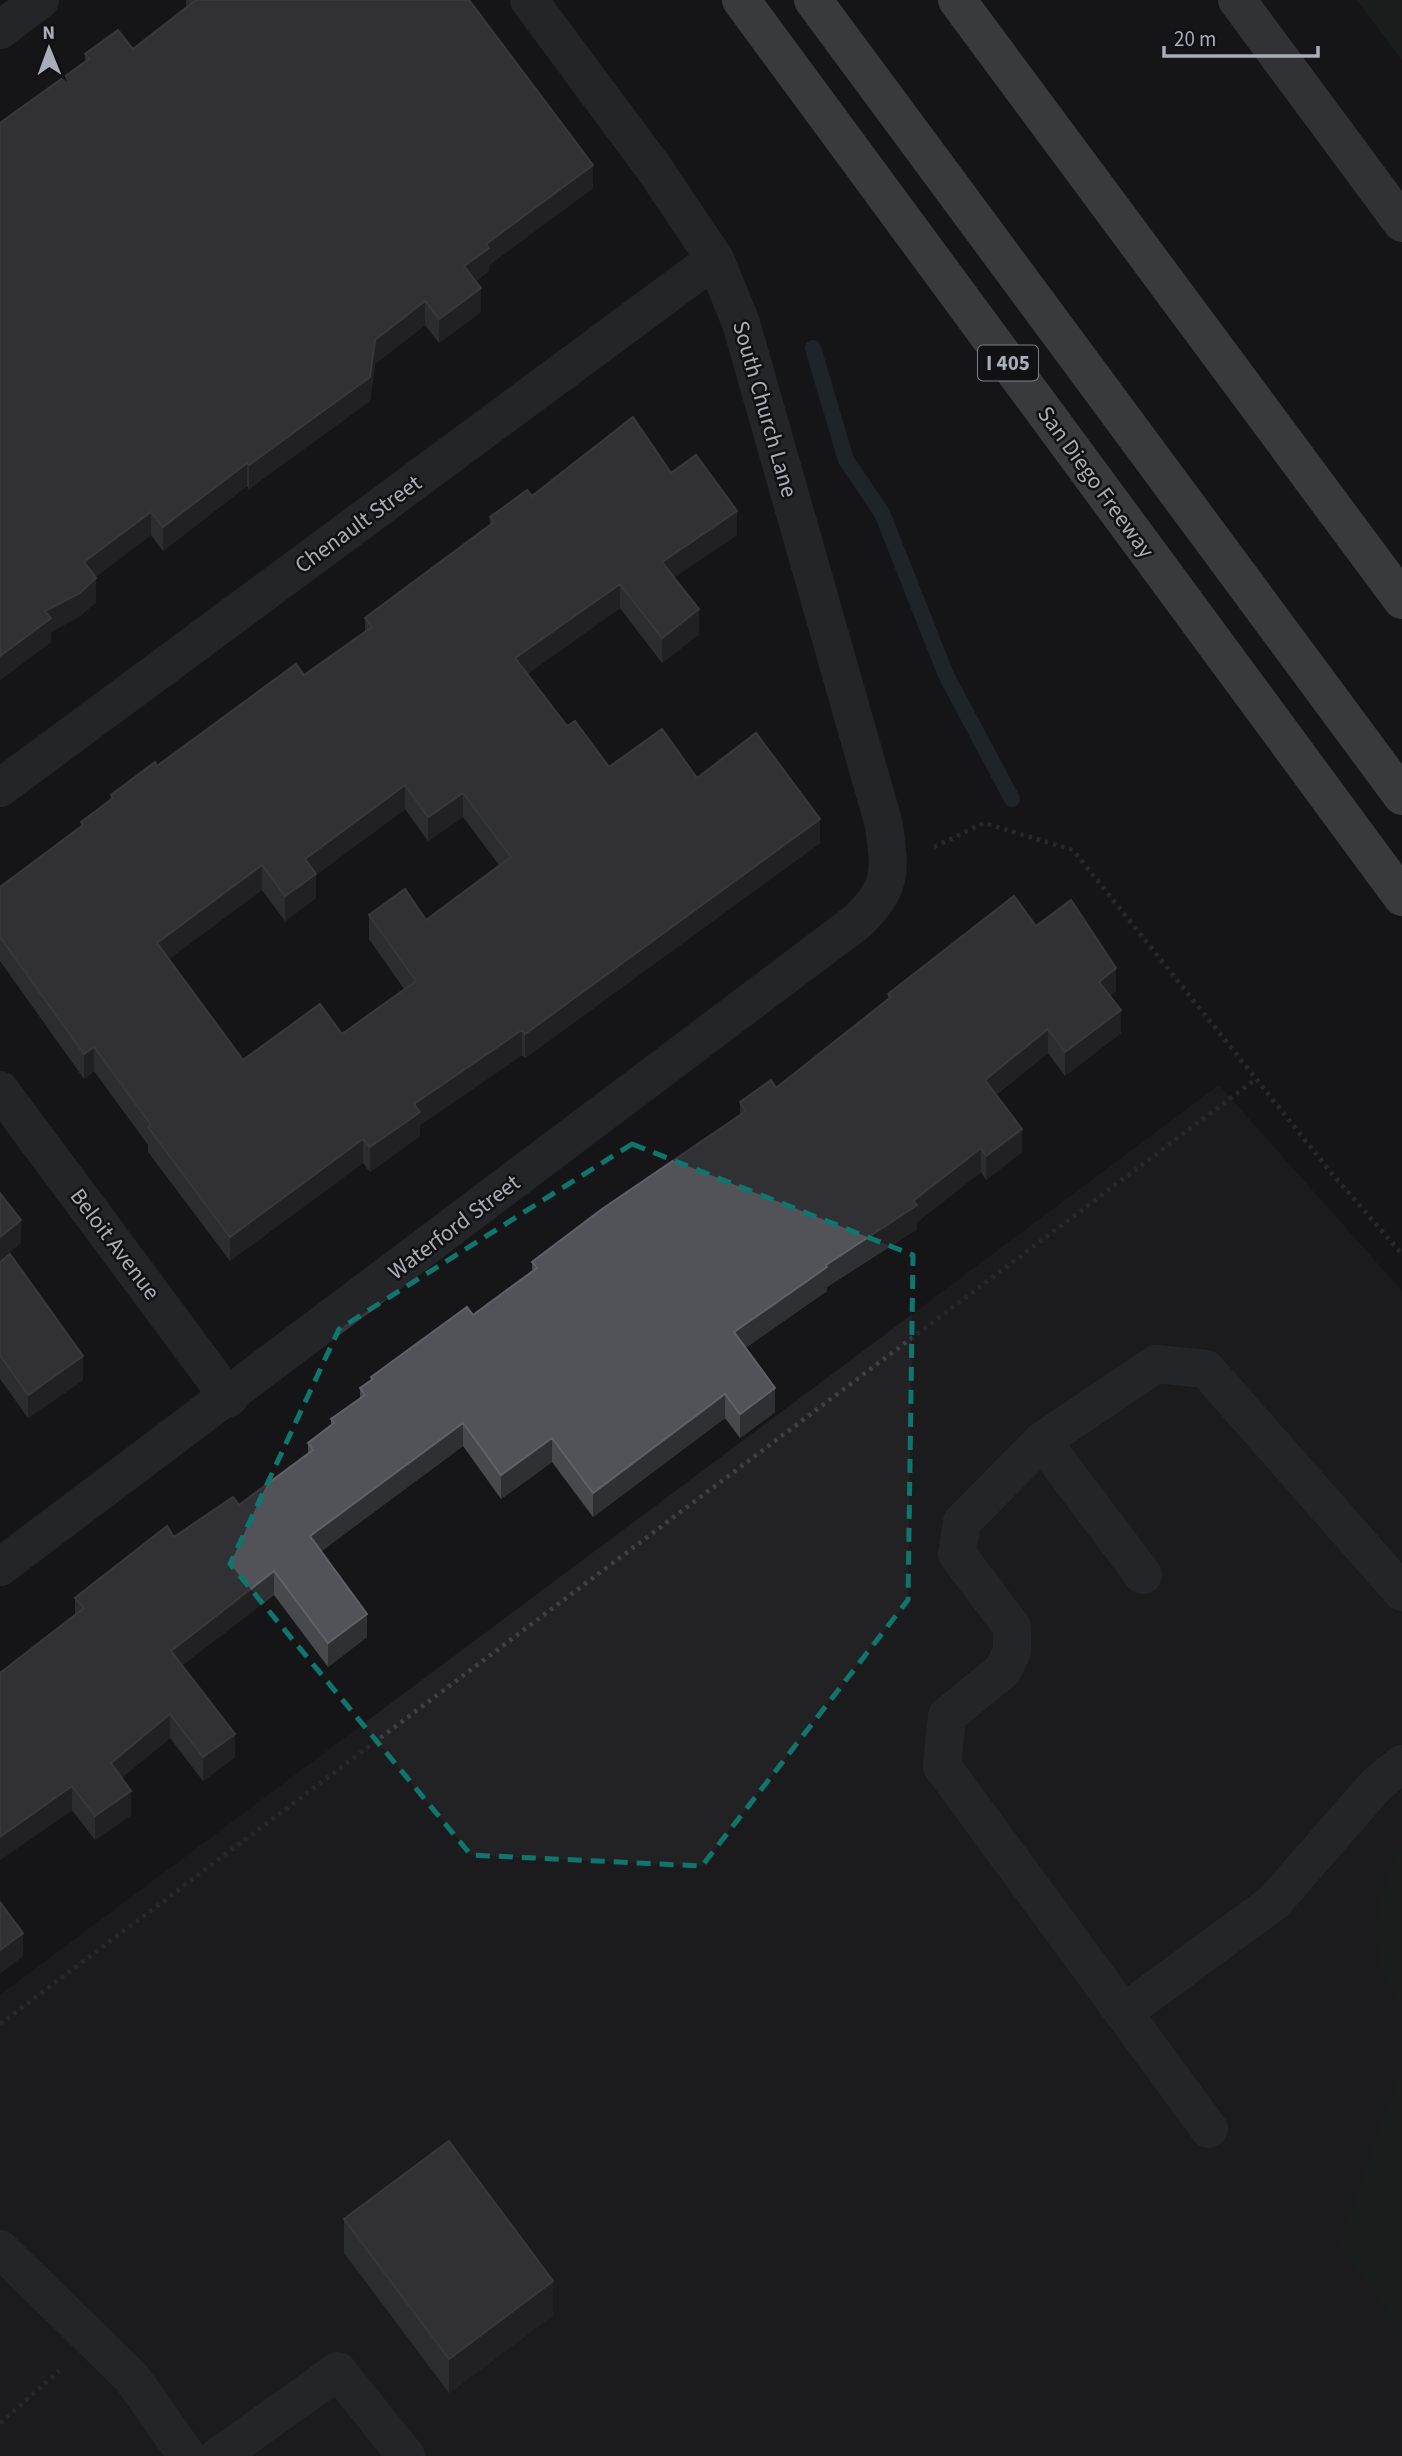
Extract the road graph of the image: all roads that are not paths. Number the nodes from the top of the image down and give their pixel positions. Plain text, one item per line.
1 (40, 0) edge
2 (529, 0) edge
3 (741, 0) edge
4 (813, 0) edge
5 (957, 0) edge
6 (1237, 0) edge
7 (0, 30) edge
8 (1402, 223) edge
9 (715, 259) junction
10 (1402, 600) edge
11 (0, 788) edge
12 (1402, 796) edge
13 (890, 870) joint
14 (1402, 897) edge
15 (0, 1090) edge
16 (229, 1398) junction
17 (1042, 1441) junction
18 (0, 1567) edge
19 (1143, 1575) dead end
20 (1402, 1592) edge
21 (1402, 1764) edge
22 (1123, 2013) junction
23 (1209, 2129) dead end
24 (1, 2249) edge
25 (187, 2456) edge
26 (219, 2456) edge
27 (406, 2456) edge

1 - 7 street
2 - 9 street, South Church Lane
3 - 14 highway, San Diego Freeway / I 405
4 - 12 highway
5 - 10 highway
6 - 8 main road
9 - 11 street, Chenault Street
9 - 13 street, South Church Lane
13 - 16 street, Waterford Street
15 - 16 street, Beloit Avenue
16 - 18 street, Waterford Street
17 - 19 street
17 - 20 street
17 - 22 street
21 - 22 street
22 - 23 street
24 - 25 street
26 - 27 street

